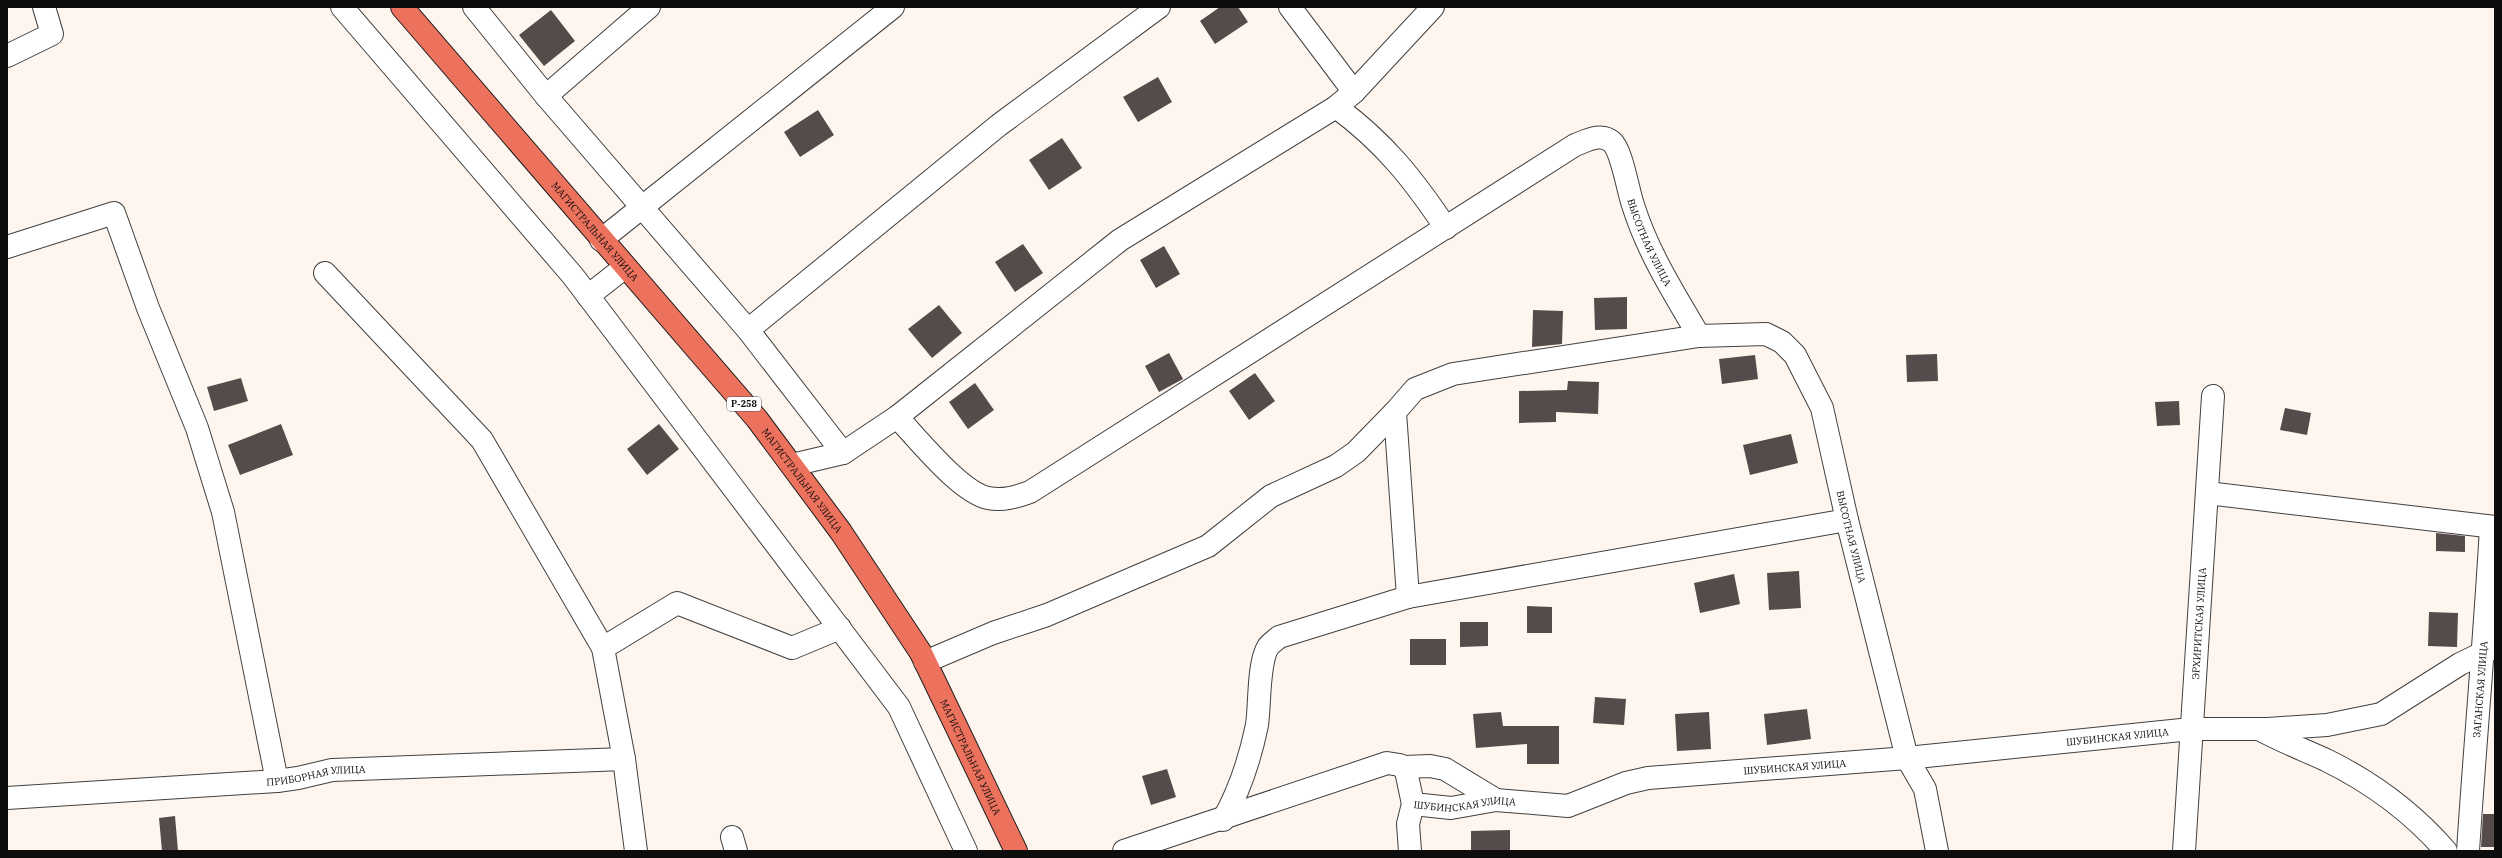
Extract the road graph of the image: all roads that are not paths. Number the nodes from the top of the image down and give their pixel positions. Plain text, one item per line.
1 (44, 7) edge
2 (342, 7) edge
3 (402, 7) edge
4 (474, 7) edge
5 (650, 7) edge
6 (893, 7) edge
7 (1159, 7) edge
8 (1290, 7) edge
9 (1433, 7) edge
10 (7, 56) edge
11 (1354, 92) junction
12 (546, 96) junction
13 (1336, 107) junction
14 (643, 206) junction
15 (1446, 228) junction
16 (601, 240) junction
17 (7, 247) edge
18 (625, 267) junction
19 (325, 273) dead end
20 (588, 296) junction
21 (748, 330) junction
22 (1699, 336) junction
23 (2213, 396) dead end
24 (1395, 412) junction
25 (897, 417) junction
26 (843, 453) junction
27 (792, 465) junction
28 (2207, 493) junction
29 (1847, 520) junction
30 (2493, 527) edge
31 (1408, 597) junction
32 (840, 628) junction
33 (603, 648) junction
34 (2490, 649) edge
35 (925, 662) junction
36 (2191, 729) junction
37 (2260, 729) junction
38 (1907, 758) junction
39 (624, 759) junction
40 (1404, 767) junction
41 (277, 781) junction
42 (7, 798) edge
43 (1496, 800) junction
44 (1413, 804) junction
45 (1223, 820) junction
46 (636, 851) edge
47 (966, 851) edge
48 (1016, 851) edge
49 (1124, 851) edge
50 (1410, 851) edge
51 (1937, 851) edge
52 (2184, 851) edge
53 (2446, 851) edge
54 (2468, 851) edge

1 - 10 street
2 - 20 street
3 - 16 highway, МАГИСТРАЛЬНАЯ УЛИЦА / Р-258
4 - 12 street
5 - 12 street
6 - 14 street
7 - 21 street
8 - 11 street
9 - 11 street
11 - 13 street
12 - 14 street
13 - 15 street
13 - 25 street
14 - 16 street
14 - 21 street
15 - 22 street, ВЫСОТНАЯ УЛИЦА
15 - 25 street
16 - 18 highway, МАГИСТРАЛЬНАЯ УЛИЦА / Р-258
17 - 41 street
18 - 20 street
18 - 27 highway, МАГИСТРАЛЬНАЯ УЛИЦА / Р-258
19 - 33 street
20 - 32 street
21 - 26 street
22 - 24 street
22 - 29 street, ВЫСОТНАЯ УЛИЦА
23 - 28 street, ЭРХИРИТСКАЯ УЛИЦА
24 - 31 street
24 - 35 street
25 - 26 street
26 - 27 street
27 - 35 highway, МАГИСТРАЛЬНАЯ УЛИЦА / Р-258
28 - 30 street
28 - 36 street, ЭРХИРИТСКАЯ УЛИЦА
29 - 31 street
29 - 38 street, ВЫСОТНАЯ УЛИЦА
30 - 34 street, ЗАГАНСКАЯ УЛИЦА
31 - 45 street
32 - 33 street
32 - 47 street
33 - 39 street
34 - 37 street, ШУБИНСКАЯ УЛИЦА
34 - 54 street, ЗАГАНСКАЯ УЛИЦА
35 - 48 highway, МАГИСТРАЛЬНАЯ УЛИЦА / Р-258
36 - 37 street, ШУБИНСКАЯ УЛИЦА
36 - 38 street, ШУБИНСКАЯ УЛИЦА
36 - 52 street, ЭРХИРИТСКАЯ УЛИЦА
37 - 53 street
38 - 43 street, ШУБИНСКАЯ УЛИЦА
38 - 51 street, ВЫСОТНАЯ УЛИЦА
39 - 41 street, ПРИБОРНАЯ УЛИЦА
39 - 46 street
40 - 43 street
40 - 44 street, ШУБИНСКАЯ УЛИЦА
40 - 45 street
41 - 42 street, ПРИБОРНАЯ УЛИЦА
43 - 44 street, ШУБИНСКАЯ УЛИЦА
44 - 50 street
45 - 49 street

